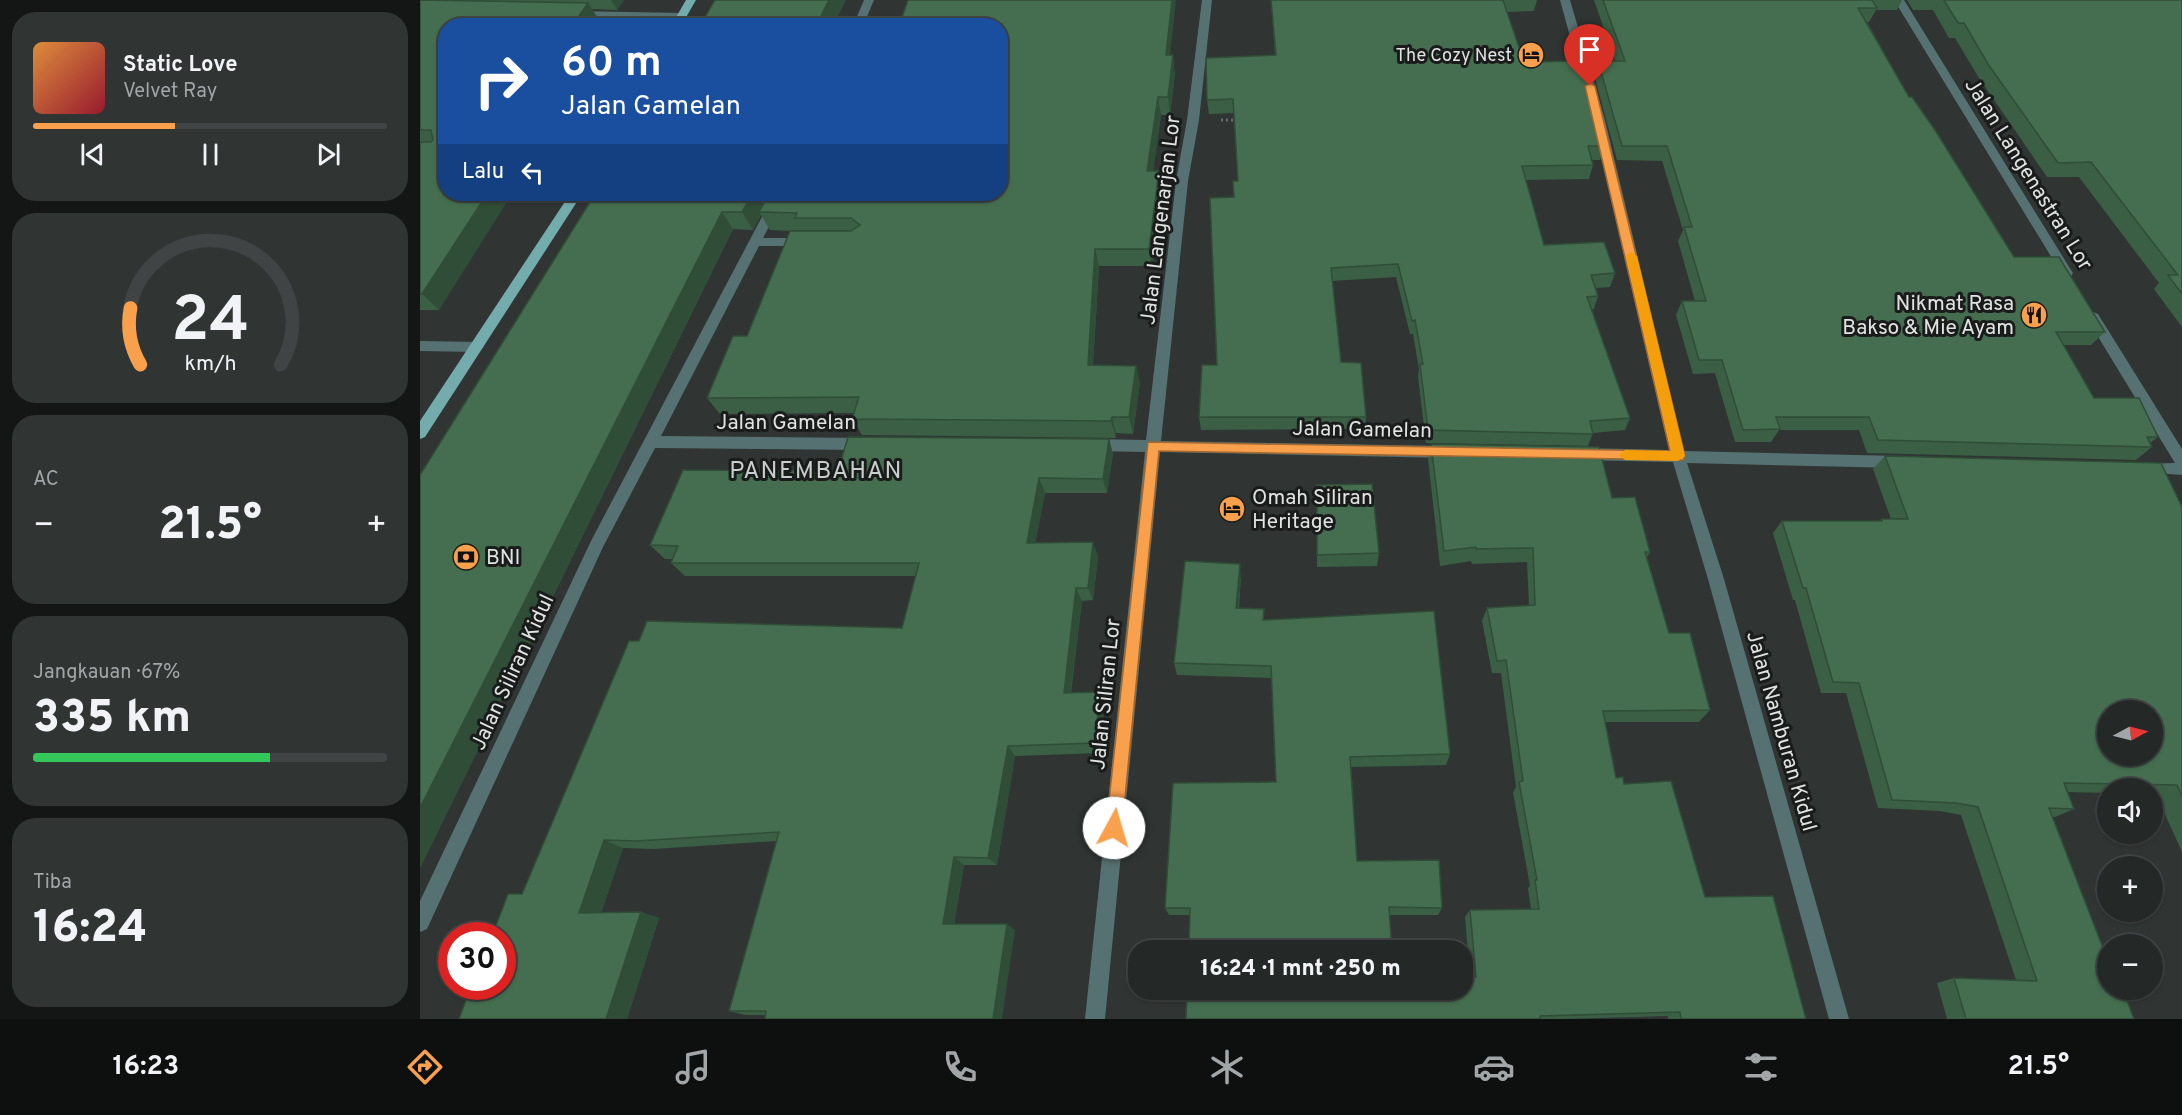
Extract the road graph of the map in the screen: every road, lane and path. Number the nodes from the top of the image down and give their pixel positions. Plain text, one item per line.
1 (692, 0) edge
2 (869, 0) edge
3 (1207, 0) edge
4 (1565, 0) edge
5 (1899, 0) edge
6 (562, 14) edge
7 (628, 18) edge
8 (680, 18) edge
9 (861, 18) edge
10 (1193, 120) junction
11 (1241, 120) edge
12 (571, 201) edge
13 (776, 201) edge
14 (754, 242) junction
15 (813, 242) edge
16 (2075, 288) edge
17 (2088, 308) edge
18 (420, 346) edge
19 (477, 347) junction
20 (420, 433) edge
21 (649, 442) junction
22 (883, 444) edge
23 (1071, 445) edge
24 (1153, 446) junction
25 (1463, 452) edge
26 (1571, 454) edge
27 (1678, 456) junction
28 (2182, 461) edge
29 (1918, 462) edge
30 (2134, 468) edge
31 (2182, 469) edge
32 (420, 922) edge
33 (1095, 1019) edge
34 (1839, 1019) edge

1 - 8 main road
2 - 9 street
3 - 10 street, Jalan Langenarjan Lor
4 - 27 street, Jalan Namburan Kidul
5 - 16 street, Jalan Langenastran Lor
6 - 7 street
10 - 11 path
10 - 24 street, Jalan Langenarjan Lor
12 - 19 main road
13 - 14 street, Jalan Siliran Kidul
14 - 15 street
14 - 21 street, Jalan Siliran Kidul
17 - 28 street
18 - 19 street
19 - 20 main road
21 - 22 street, Jalan Gamelan
21 - 32 street, Jalan Siliran Kidul
23 - 24 street, Jalan Gamelan
24 - 25 street, Jalan Gamelan
24 - 33 street, Jalan Siliran Lor
26 - 27 street
27 - 29 street
27 - 34 street, Jalan Namburan Kidul
30 - 31 street

